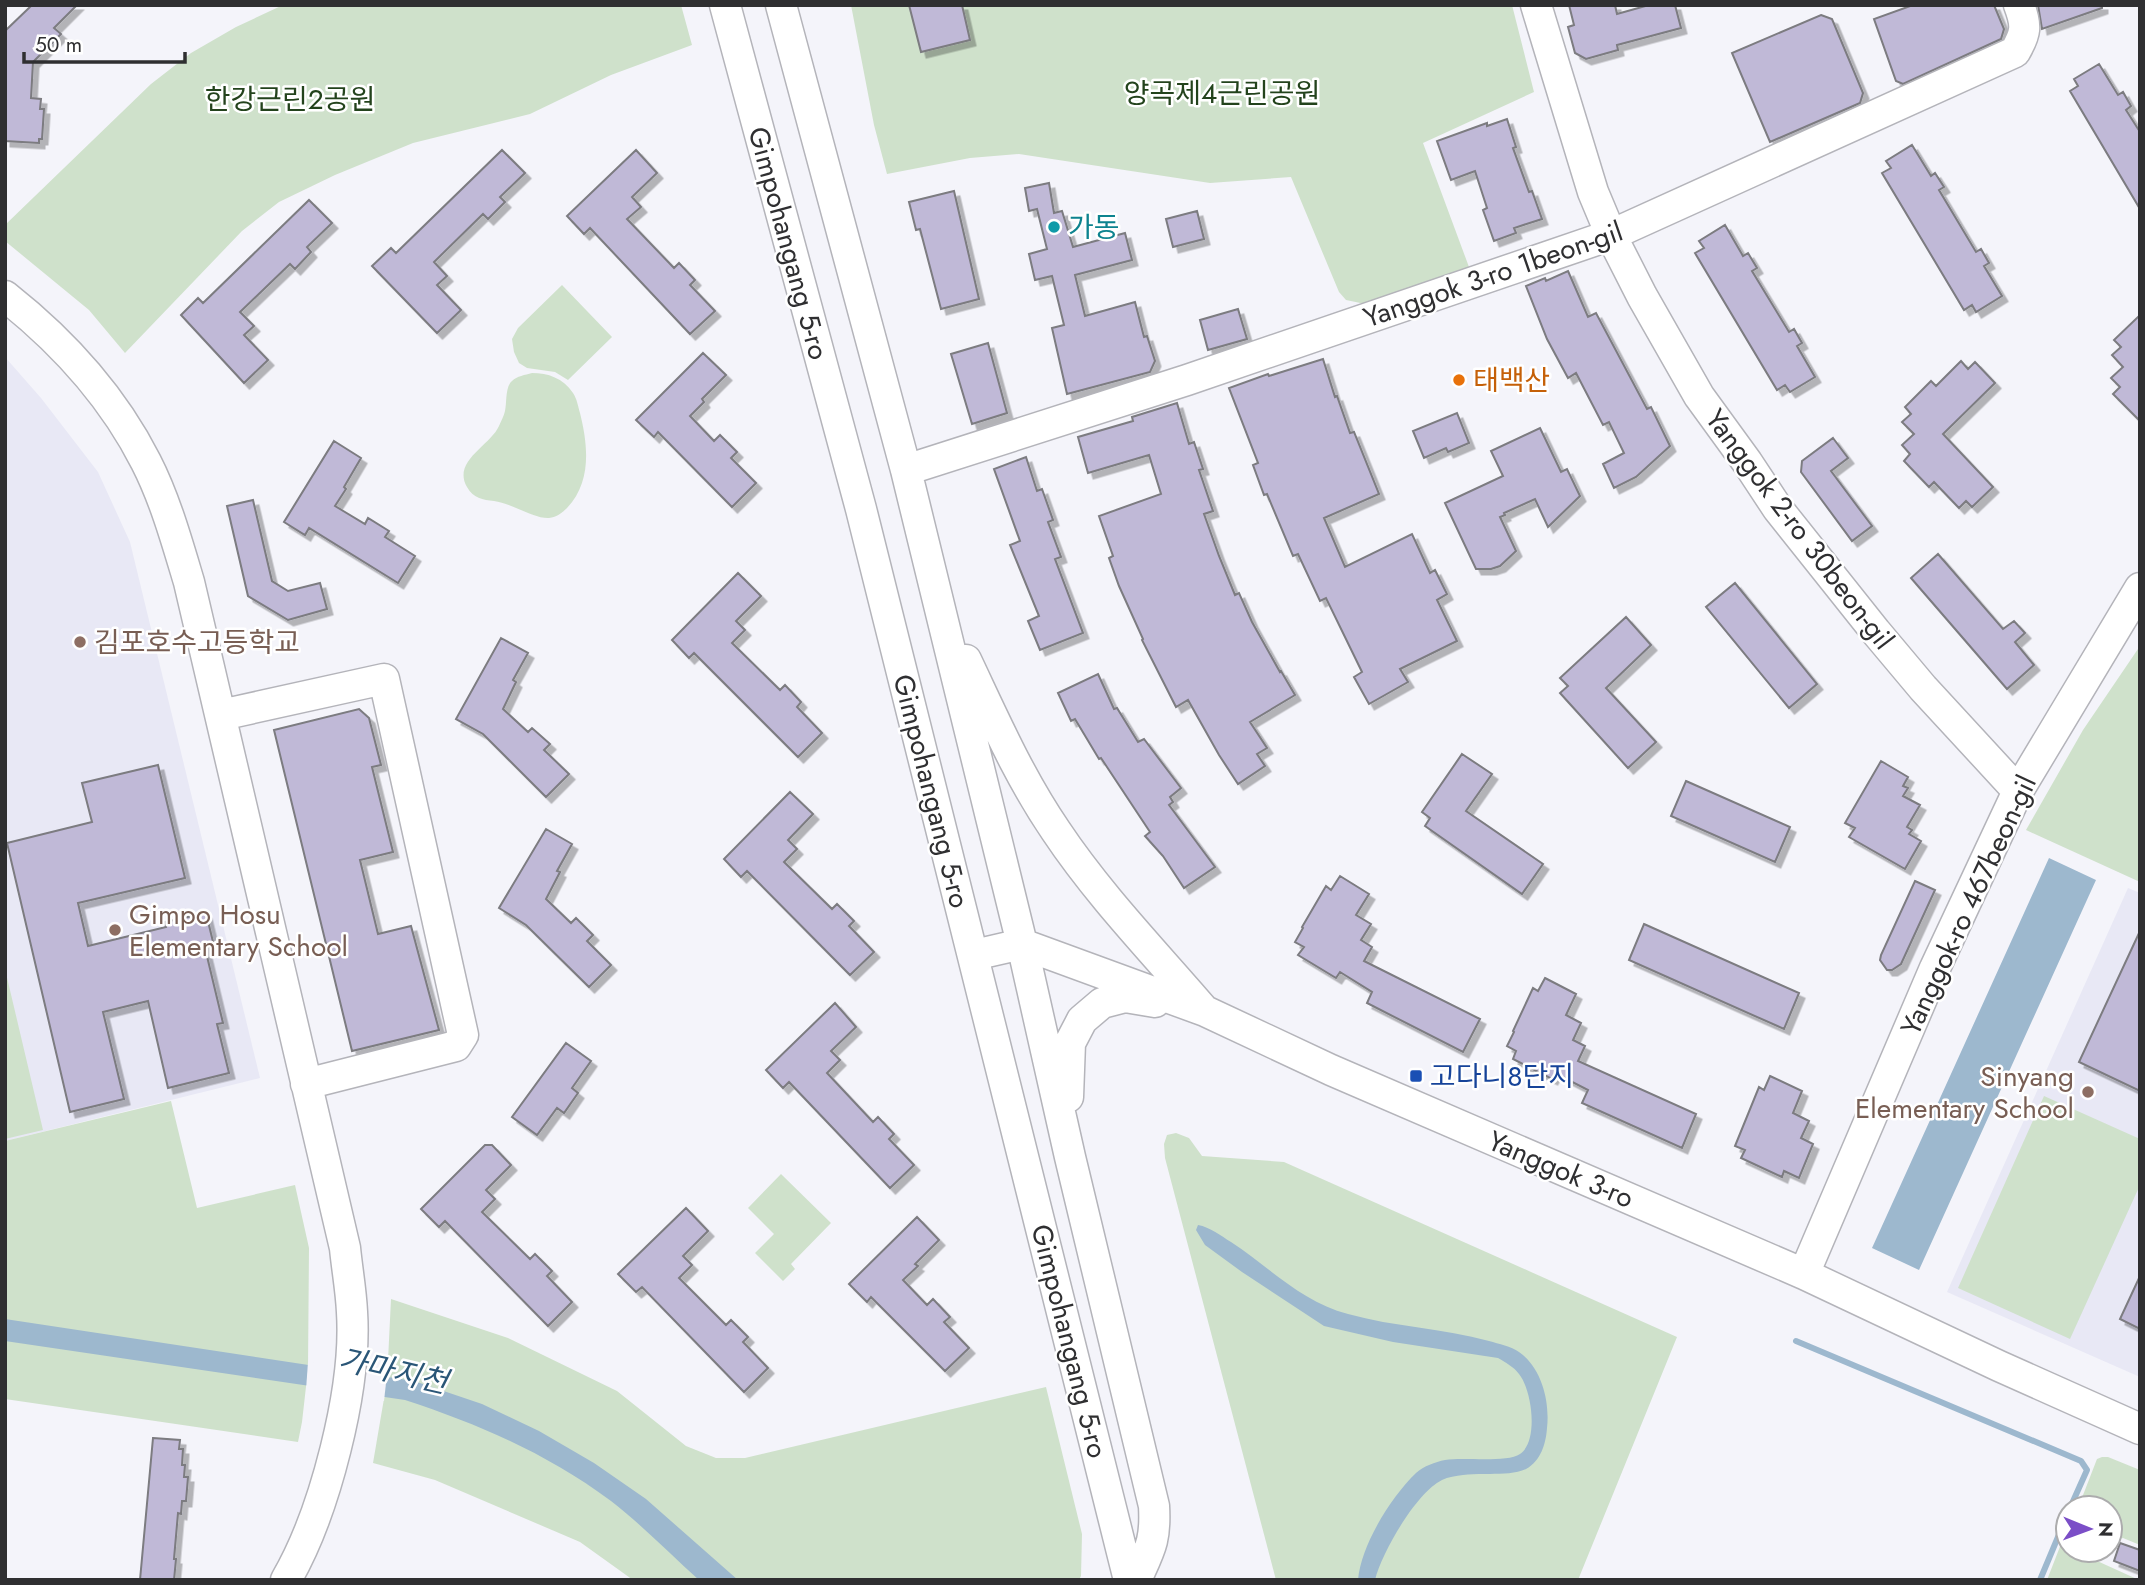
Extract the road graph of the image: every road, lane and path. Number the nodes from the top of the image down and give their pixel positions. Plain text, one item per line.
1 (724, 5) edge
2 (781, 5) edge
3 (1536, 5) edge
4 (2020, 5) edge
5 (1611, 235) junction
6 (5, 296) edge
7 (906, 470) junction
8 (2140, 588) edge
9 (938, 600) junction
10 (220, 715) junction
11 (2018, 791) junction
12 (1022, 944) junction
13 (974, 955) junction
14 (1205, 1011) junction
15 (306, 1084) junction
16 (1070, 1157) junction
17 (1804, 1274) junction
18 (2140, 1429) edge
19 (286, 1580) edge
20 (1129, 1580) edge
21 (1136, 1580) edge

1 - 13 street, Gimpohangang 5-ro
2 - 7 street, Gimpohangang 5-ro
3 - 5 street, Yanggok 2-ro 30beon-gil
4 - 5 street, Yanggok 3-ro 1beon-gil
5 - 7 street, Yanggok 3-ro 1beon-gil
5 - 11 street, Yanggok 2-ro 30beon-gil
6 - 10 street
7 - 9 street, Gimpohangang 5-ro
8 - 11 street, Yanggok-ro 467beon-gil
9 - 12 street, Gimpohangang 5-ro
9 - 14 street
10 - 15 street
10 - 15 street
11 - 17 street, Yanggok-ro 467beon-gil
12 - 13 street
12 - 14 street, Yanggok 3-ro
12 - 16 street, Gimpohangang 5-ro
13 - 20 street, Gimpohangang 5-ro
14 - 16 street
14 - 17 street, Yanggok 3-ro
15 - 19 street
16 - 21 street, Gimpohangang 5-ro
17 - 18 street, Yanggok 3-ro

